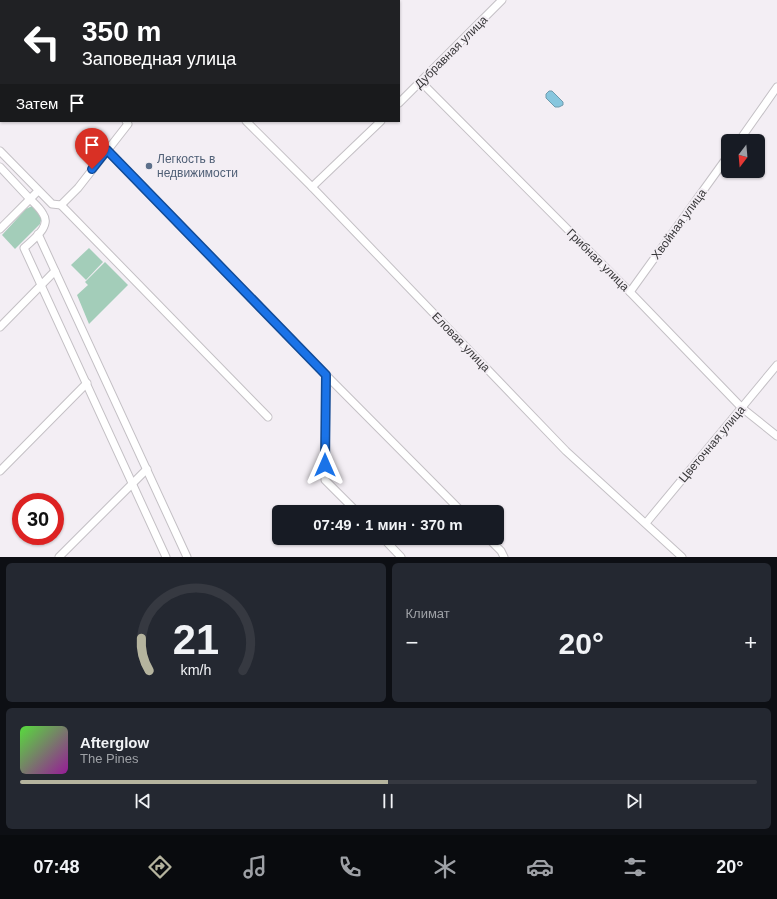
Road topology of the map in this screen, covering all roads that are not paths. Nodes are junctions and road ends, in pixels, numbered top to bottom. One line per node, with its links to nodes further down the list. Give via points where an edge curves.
1 (502, 0): 2 (street, Дубравная улица)
2 (421, 82): 4 (street, Дубравная улица); 21 (street, Грибная улица)
3 (777, 87): 8 (street)
4 (400, 102)
5 (127, 122): 9 (street, via 128,124)
6 (247, 122): 13 (street, Еловая улица)
7 (380, 122): 13 (street)
8 (744, 134)
9 (107, 150): 16 (street, via 78,188); 24 (street)
10 (0, 151): 14 (street)
11 (721, 166): 21 (street, Хвойная улица)
12 (0, 167): 15 (street)
13 (312, 187): 34 (street, Еловая улица, via 566,451)
14 (38, 191): 15 (street); 16 (street, via 52,204)
15 (30, 199): 17 (street); 18 (street, via 44,214 46,220)
16 (61, 205): 27 (street)
17 (0, 229)
18 (38, 234): 19 (street); 20 (street, via 24,248)
19 (55, 271): 20 (street); 29 (street)
20 (41, 286): 22 (street); 25 (street)
21 (630, 292): 26 (street, Грибная улица)
22 (0, 327)
23 (777, 365): 26 (street, Цветочная улица)
24 (326, 375): 32 (street, via 325,480); 33 (street)
25 (87, 383): 30 (street); 31 (street)
26 (742, 408): 28 (street, Грибная улица); 34 (street, Цветочная улица)
27 (268, 417)
28 (777, 436)
29 (147, 469): 31 (street); 39 (street)
30 (0, 471)
31 (132, 484): 37 (street); 38 (street)
32 (350, 505)
33 (455, 505)
34 (646, 523): 42 (street, Еловая улица)
35 (390, 545): 40 (street)
36 (496, 545): 41 (street)
37 (59, 557)
38 (166, 557)
39 (187, 557)
40 (401, 557)
41 (504, 557)
42 (682, 557)

